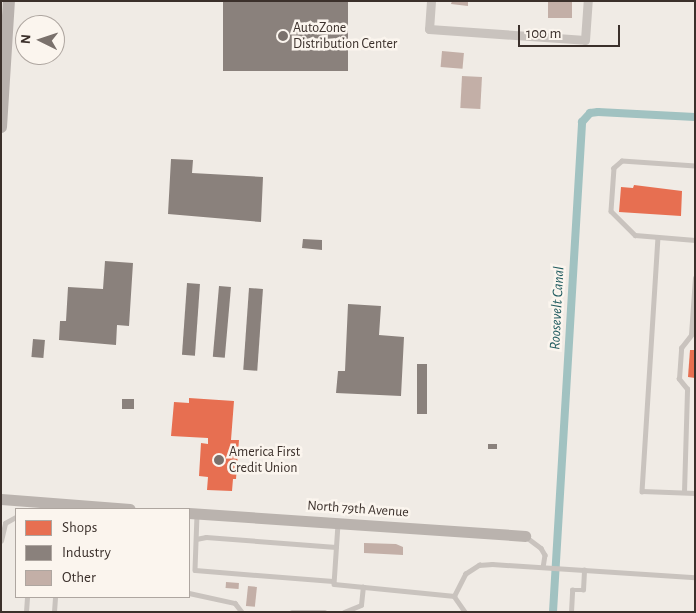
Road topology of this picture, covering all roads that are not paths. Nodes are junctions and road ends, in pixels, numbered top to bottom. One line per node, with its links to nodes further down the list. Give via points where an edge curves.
1 (9, 1): 4 (main road)
2 (431, 1): 3 (street, via 429,29 585,40)
3 (588, 1)
4 (1, 127)
5 (695, 166): 6 (lane, via 622,161 614,168 611,211 635,235)
6 (658, 237): 7 (lane); 9 (lane, via 642,491)
7 (695, 240)
8 (695, 278): 9 (lane, via 691,335 681,348 678,379 687,389)
9 (684, 492): 10 (lane)
10 (695, 492)
11 (1, 499): 12 (street)
12 (117, 508)
13 (193, 513): 15 (street, North 79th Avenue); 17 (lane)
14 (15, 518): 18 (lane, via 5,523)
15 (338, 523): 16 (street, North 79th Avenue); 19 (lane)
16 (525, 536): 20 (lane, via 545,555)
17 (196, 539): 19 (lane, via 206,537); 23 (lane, via 195,570)
18 (1, 541)
19 (336, 547): 23 (lane)
20 (542, 567): 21 (lane); 26 (lane, via 480,565 465,574)
21 (584, 570): 22 (lane); 38 (lane, via 583,590 572,590)
22 (695, 577)
23 (333, 581): 24 (lane, via 338,586)
24 (363, 587): 26 (lane); 29 (lane, via 361,605)
25 (190, 593): 33 (lane, via 235,603)
26 (454, 596): 37 (lane)
27 (28, 598): 31 (lane)
28 (55, 598): 32 (lane)
29 (351, 610): 36 (lane)
30 (313, 611): 34 (lane); 35 (lane)
31 (26, 612)
32 (54, 612)
33 (242, 612)
34 (292, 612)
35 (324, 612)
36 (344, 612)
37 (465, 612)
38 (571, 612)

